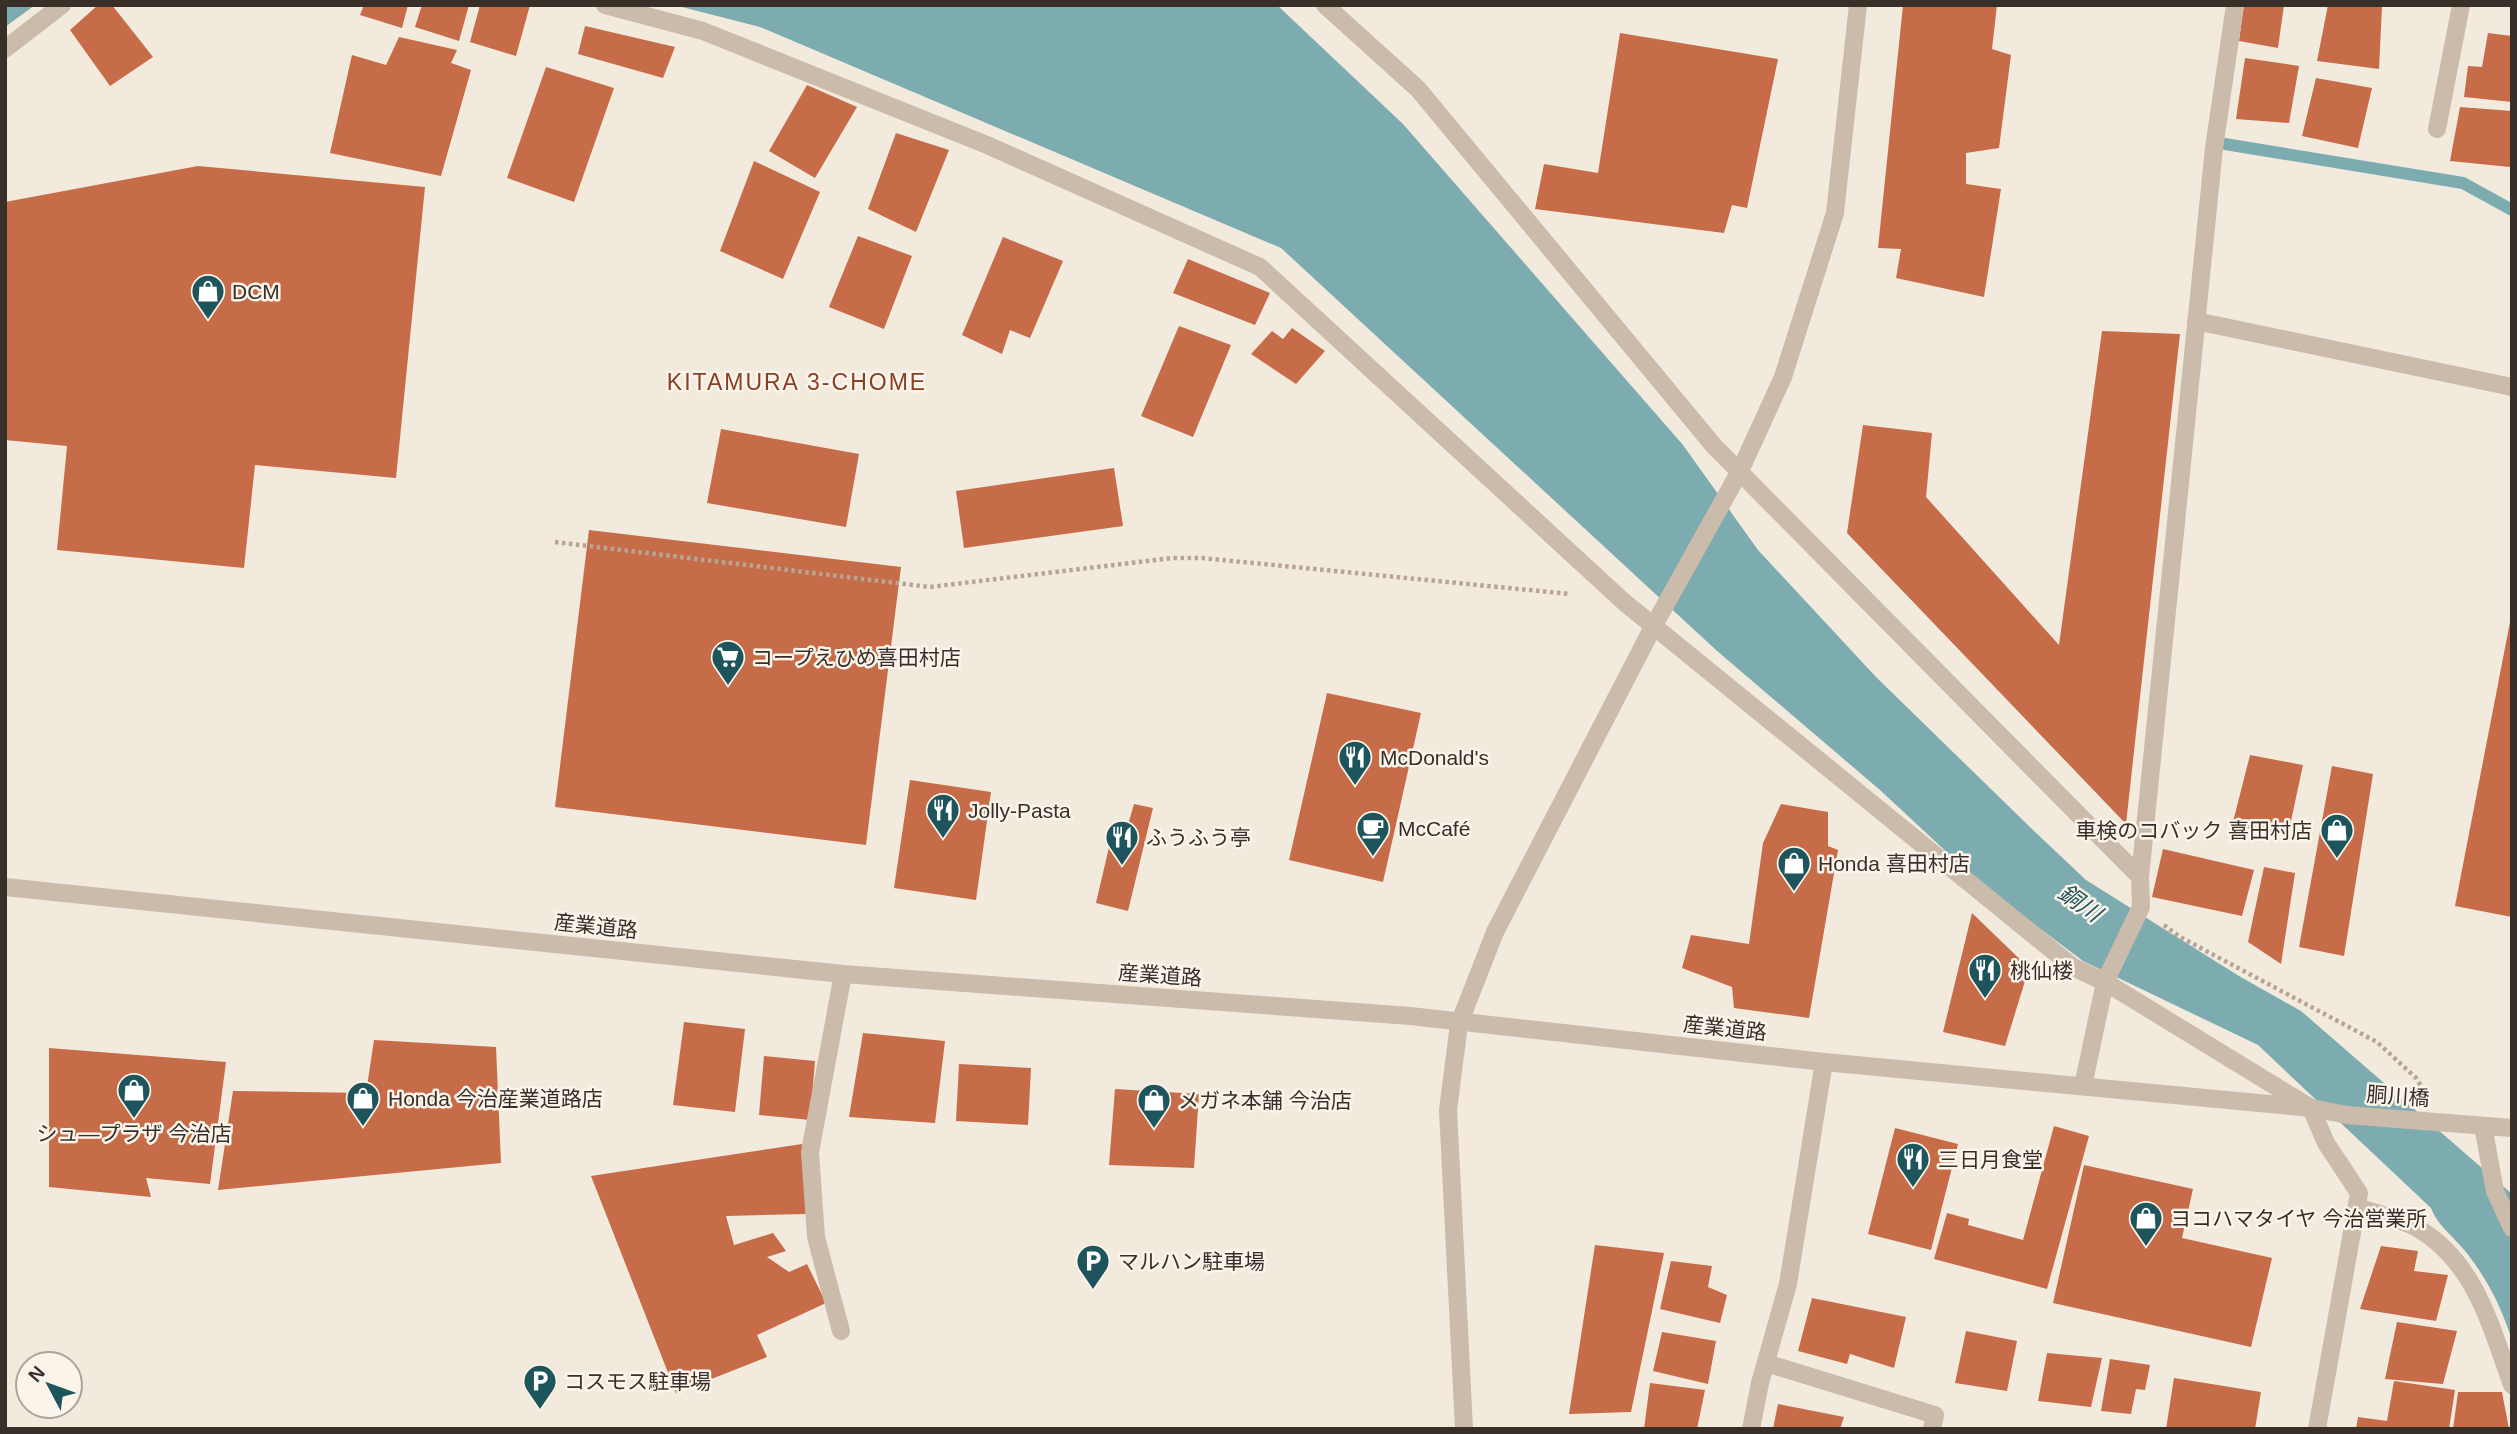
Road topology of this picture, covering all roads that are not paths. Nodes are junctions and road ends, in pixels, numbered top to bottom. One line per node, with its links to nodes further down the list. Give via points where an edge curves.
1 (62, 5): 7 (street)
2 (605, 5): 12 (street, via 703,30 987,145 1260,267)
3 (1325, 5): 11 (street, via 1418,89 1714,446)
4 (1858, 5): 11 (street, via 1835,212 1783,377)
5 (2235, 5): 9 (street)
6 (2461, 5): 8 (street)
7 (5, 49)
8 (2437, 129)
9 (2196, 321): 10 (street); 13 (street)
10 (2512, 387)
11 (1740, 471): 12 (street); 13 (street)
12 (1658, 620): 16 (street, via 2073,967); 17 (street, via 1494,932)
13 (2140, 877): 16 (street, via 2141,907)
14 (5, 887): 15 (street, 産業道路)
15 (843, 974): 17 (street, 産業道路, via 1410,1016); 25 (street, via 810,1152 816,1237)
16 (2105, 982): 19 (street); 20 (street)
17 (1459, 1024): 18 (street, 産業道路); 28 (street, via 1448,1110)
18 (1824, 1062): 19 (street, 産業道路); 26 (street, via 1788,1284)
19 (2083, 1086): 20 (street, 産業道路)
20 (2311, 1108): 21 (street, 胴川橋); 23 (street, via 2326,1143 2359,1193)
21 (2483, 1126): 22 (street); 24 (street, via 2495,1191)
22 (2512, 1128)
23 (2357, 1207): 27 (street, via 2416,1227 2452,1253 2481,1300); 31 (street)
24 (2512, 1228)
25 (841, 1331)
26 (1766, 1363): 29 (street); 30 (street, via 1935,1415)
27 (2512, 1385)
28 (1464, 1429)
29 (1751, 1429)
30 (1932, 1429)
31 (2317, 1429)

